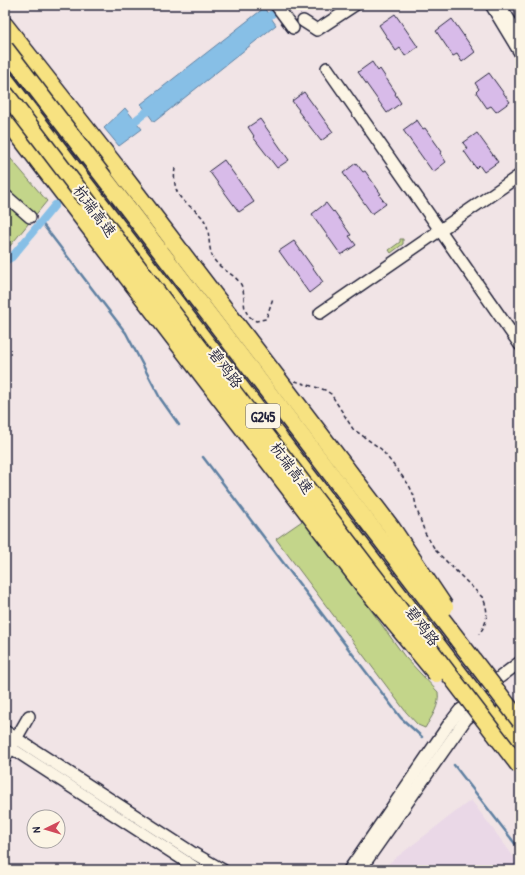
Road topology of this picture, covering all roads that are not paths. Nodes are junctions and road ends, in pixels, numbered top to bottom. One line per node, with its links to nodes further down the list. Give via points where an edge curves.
1 (276, 5): 7 (street)
2 (355, 5): 5 (street, via 316,30)
3 (491, 5): 10 (street)
4 (500, 5): 8 (street)
5 (303, 21)
6 (5, 25): 25 (highway, bridge, via 392,528)
7 (293, 28)
8 (520, 37)
9 (5, 48): 26 (highway, 杭瑞高速, bridge)
10 (520, 53)
11 (5, 61): 23 (highway, 碧鸡路 / G245)
12 (327, 68): 19 (street)
13 (5, 79): 23 (highway, 碧鸡路 / G245)
14 (5, 93): 31 (highway, 杭瑞高速, bridge)
15 (5, 118): 32 (highway, bridge, via 365,588)
16 (520, 175): 19 (street)
17 (5, 195): 18 (street)
18 (30, 217)
19 (439, 230): 20 (street); 21 (street)
20 (320, 313)
21 (520, 345)
22 (520, 662): 23 (street)
23 (482, 697): 28 (highway, 碧鸡路 / G245); 30 (highway, 碧鸡路 / G245); 35 (street, via 460,710 449,724); 36 (street)
24 (29, 716): 29 (street)
25 (520, 718)
26 (520, 721)
27 (5, 731): 29 (street)
28 (520, 732)
29 (9, 747): 33 (street); 34 (street)
30 (520, 753)
31 (520, 767)
32 (520, 776)
33 (199, 870)
34 (224, 870)
35 (349, 870)
36 (360, 870)

